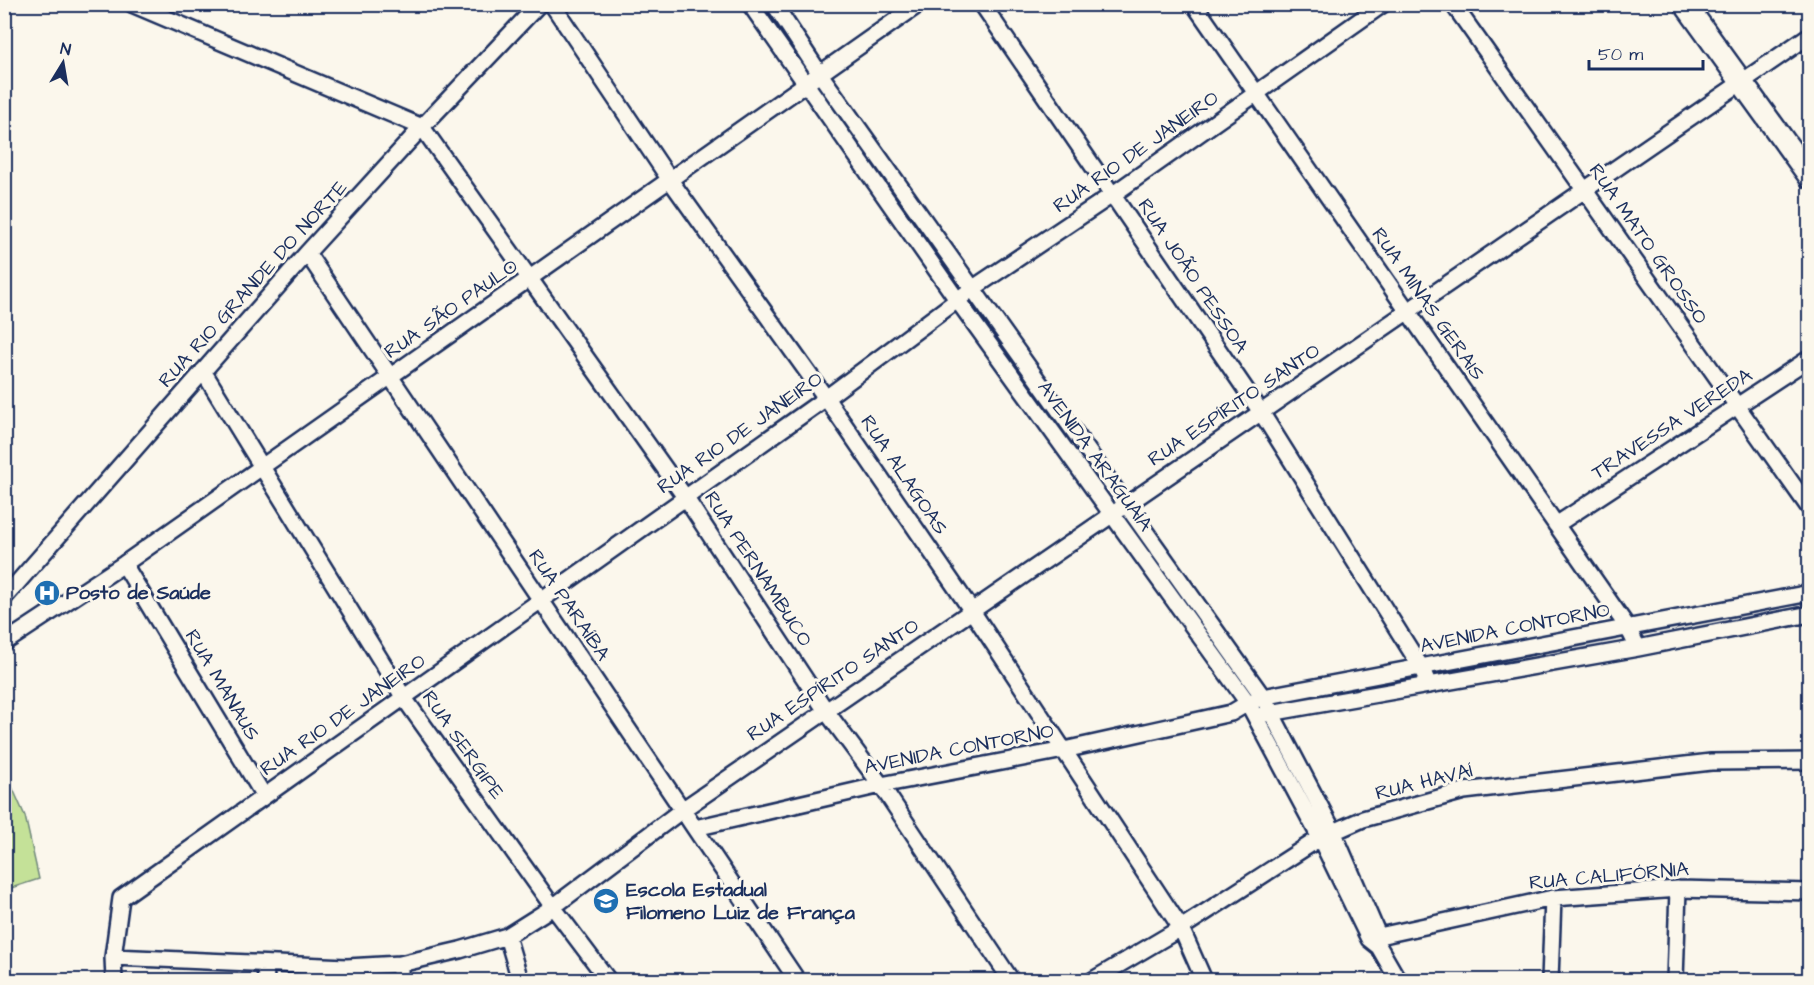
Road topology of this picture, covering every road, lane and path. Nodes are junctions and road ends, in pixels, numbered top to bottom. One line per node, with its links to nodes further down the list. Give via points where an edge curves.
1 (539, 4): 19 (street, RUA RIO GRANDE DO NORTE)
2 (552, 4): 21 (street, RUA ALAGOAS)
3 (750, 4): 14 (street, AVENIDA ARAGUAÍA)
4 (774, 4): 12 (street, AVENIDA ARAGUAÍA)
5 (919, 4): 15 (street, RUA SÃO PAULO)
6 (982, 4): 23 (street, RUA JOÃO PESSOA)
7 (1194, 4): 18 (street, RUA MINAS GERAIS)
8 (1383, 4): 18 (street, RUA RIO DE JANEIRO)
9 (1453, 4): 22 (street, RUA MATO GROSSO)
10 (1685, 4): 16 (street)
11 (138, 6): 19 (street)
12 (792, 31): 14 (street); 15 (street, AVENIDA ARAGUAÍA)
13 (1809, 35): 16 (street, RUA ESPÍRITO SANTO)
14 (776, 42): 17 (street, AVENIDA ARAGUAÍA)
15 (820, 74): 17 (street, RUA SÃO PAULO); 26 (street, AVENIDA ARAGUAÍA)
16 (1741, 82): 20 (street); 22 (street, RUA ESPÍRITO SANTO)
17 (806, 83): 21 (street, RUA SÃO PAULO); 27 (street, AVENIDA ARAGUAÍA)
18 (1256, 94): 23 (street, RUA RIO DE JANEIRO); 28 (street, RUA MINAS GERAIS)
19 (422, 127): 24 (street, RUA RIO GRANDE DO NORTE); 25 (street, RUA PERNAMBUCO)
20 (1809, 177)
21 (670, 180): 25 (street, RUA SÃO PAULO); 32 (street, RUA ALAGOAS)
22 (1584, 190): 28 (street, RUA ESPÍRITO SANTO); 33 (street, RUA MATO GROSSO)
23 (1112, 195): 26 (street, RUA RIO DE JANEIRO); 34 (street, RUA JOÃO PESSOA)
24 (307, 252): 30 (street, RUA RIO GRANDE DO NORTE); 31 (street, RUA PARAÍBA)
25 (531, 278): 31 (street, RUA SÃO PAULO); 36 (street, RUA PERNAMBUCO)
26 (972, 289): 27 (street, RUA RIO DE JANEIRO); 37 (street, AVENIDA ARAGUAÍA)
27 (958, 301): 32 (street, RUA RIO DE JANEIRO); 39 (street, AVENIDA ARAGUAÍA)
28 (1408, 311): 34 (street, RUA ESPÍRITO SANTO); 40 (street, RUA MINAS GERAIS)
29 (1809, 358): 33 (street, TRAVESSA VEREDA)
30 (203, 371): 35 (street, RUA SERGIPE); 43 (street, RUA RIO GRANDE DO NORTE)
31 (391, 377): 35 (street, RUA SÃO PAULO); 44 (street, RUA PARAÍBA)
32 (826, 398): 36 (street, RUA RIO DE JANEIRO); 45 (street, RUA ALAGOAS)
33 (1738, 407): 38 (street, RUA MATO GROSSO); 40 (street, TRAVESSA VEREDA)
34 (1261, 412): 37 (street, RUA ESPÍRITO SANTO); 50 (street, RUA JOÃO PESSOA)
35 (263, 466): 41 (street, RUA SÃO PAULO); 53 (street, RUA SERGIPE)
36 (685, 497): 44 (street, RUA RIO DE JANEIRO); 55 (street, RUA PERNAMBUCO)
37 (1127, 504): 39 (street, RUA ESPÍRITO SANTO); 52 (street, AVENIDA ARAGUAÍA)
38 (1809, 508)
39 (1112, 514): 45 (street, RUA ESPÍRITO SANTO); 54 (street, AVENIDA ARAGUAÍA)
40 (1556, 525): 47 (street, RUA MINAS GERAIS)
41 (124, 564): 48 (street, RUA SÃO PAULO); 60 (street, RUA MANAUS)
42 (1809, 593): 47 (street, AVENIDA CONTORNO)
43 (4, 597)
44 (541, 600): 53 (street, RUA RIO DE JANEIRO); 61 (street, RUA PARAÍBA)
45 (972, 610): 55 (street, RUA ESPÍRITO SANTO); 57 (street, RUA ALAGOAS)
46 (1809, 614): 49 (street, AVENIDA CONTORNO)
47 (1628, 628): 49 (street, RUA MINAS GERAIS); 50 (street, AVENIDA CONTORNO)
48 (4, 643)
49 (1638, 648): 51 (street, AVENIDA CONTORNO)
50 (1421, 667): 51 (street, RUA JOÃO PESSOA); 52 (street, AVENIDA CONTORNO)
51 (1429, 685): 56 (street, AVENIDA CONTORNO)
52 (1263, 697): 54 (street, AVENIDA CONTORNO); 56 (street, AVENIDA ARAGUAÍA)
53 (404, 698): 60 (street, RUA RIO DE JANEIRO); 67 (street, RUA SERGIPE)
54 (1251, 709): 56 (street, AVENIDA CONTORNO); 57 (street, AVENIDA CONTORNO); 63 (street, AVENIDA ARAGUAÍA)
55 (826, 711): 59 (street, RUA PERNAMBUCO); 61 (street, RUA ESPÍRITO SANTO)
56 (1272, 712): 63 (street, AVENIDA ARAGUAÍA)
57 (1064, 750): 59 (street, AVENIDA CONTORNO); 68 (street, RUA ALAGOAS)
58 (1809, 761): 63 (street, RUA HAVAÍ, via 1711,762 1464,791 1363,819)
59 (881, 785): 62 (street, AVENIDA CONTORNO); 80 (street, RUA PERNAMBUCO)
60 (264, 796): 71 (street, RUA RIO DE JANEIRO, via 122,898)
61 (682, 810): 62 (street, RUA PARAÍBA); 67 (street, RUA ESPÍRITO SANTO)
62 (695, 828): 79 (street, RUA PARAÍBA)
63 (1327, 835): 68 (street, RUA HAVAÍ); 70 (street, AVENIDA ARAGUAÍA)
64 (1678, 889): 65 (street, RUA CALIFÓRNIA); 66 (street, RUA CALIFÓRNIA); 85 (street)
65 (1809, 892)
66 (1553, 898): 70 (street, RUA CALIFÓRNIA); 84 (street)
67 (553, 907): 69 (street, RUA ESPÍRITO SANTO); 78 (street, RUA SERGIPE)
68 (1181, 928): 81 (street, RUA HAVAÍ); 82 (street, RUA ALAGOAS)
69 (507, 936): 73 (street, RUA ESPÍRITO SANTO); 77 (street)
70 (1376, 940): 83 (street, AVENIDA ARAGUAÍA)
71 (113, 957): 72 (street, RUA ESPÍRITO SANTO); 74 (street)
72 (265, 964): 73 (street, RUA ESPÍRITO SANTO); 75 (street)
73 (400, 964): 76 (street)
74 (114, 981)
75 (266, 981)
76 (400, 981)
77 (520, 981)
78 (608, 981)
79 (797, 981)
80 (1011, 981)
81 (1093, 981)
82 (1204, 981)
83 (1398, 981)
84 (1550, 981)
85 (1675, 981)

